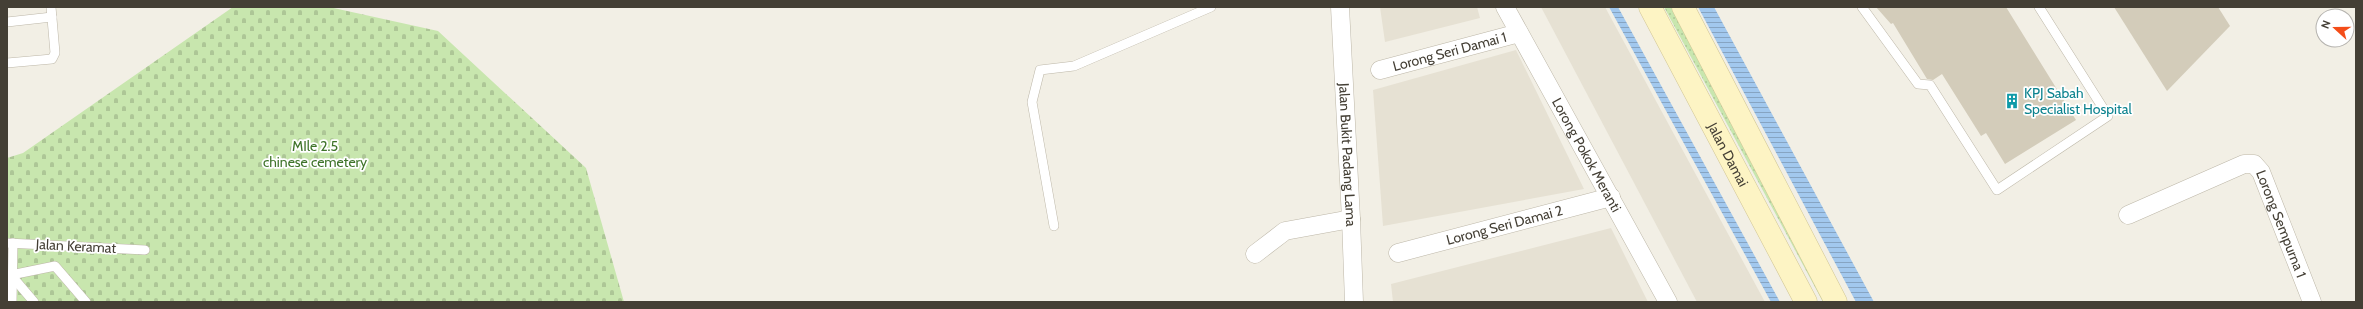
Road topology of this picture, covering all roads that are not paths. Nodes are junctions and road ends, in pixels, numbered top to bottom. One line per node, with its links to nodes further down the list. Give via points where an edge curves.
1 (51, 7): 9 (lane)
2 (1211, 7): 17 (lane, via 1074,66 1040,70 1032,102)
3 (1340, 7): 16 (street, Jalan Bukit Padang Lama)
4 (1505, 7): 11 (street, Lorong Pokok Meranti)
5 (1650, 7): 28 (main road, Jalan Damai)
6 (1682, 7): 29 (main road, Jalan Damai)
7 (1862, 7): 8 (lane, via 1918,84 1930,85 1997,190 2108,116)
8 (2039, 7)
9 (52, 17): 10 (lane); 12 (lane, via 55,53 52,59)
10 (7, 22)
11 (1519, 33): 13 (street, Lorong Seri Damai 1); 14 (street, Lorong Pokok Meranti)
12 (7, 63)
13 (1380, 70)
14 (1611, 197): 20 (street, Lorong Seri Damai 2); 27 (street, Lorong Pokok Meranti)
15 (2128, 215): 30 (street, Lorong Sempurna 1, via 2244,164 2254,164 2261,172)
16 (1352, 219): 21 (street, via 1285,231); 26 (street, Jalan Bukit Padang Lama)
17 (1054, 226)
18 (10, 243): 19 (lane, Jalan Keramat); 22 (lane)
19 (145, 250)
20 (1398, 253)
21 (1255, 254)
22 (11, 275): 23 (lane); 24 (lane); 25 (lane, via 55,266)
23 (12, 302)
24 (34, 302)
25 (86, 302)
26 (1354, 302)
27 (1668, 302)
28 (1806, 302)
29 (1836, 302)
30 (2312, 302)

